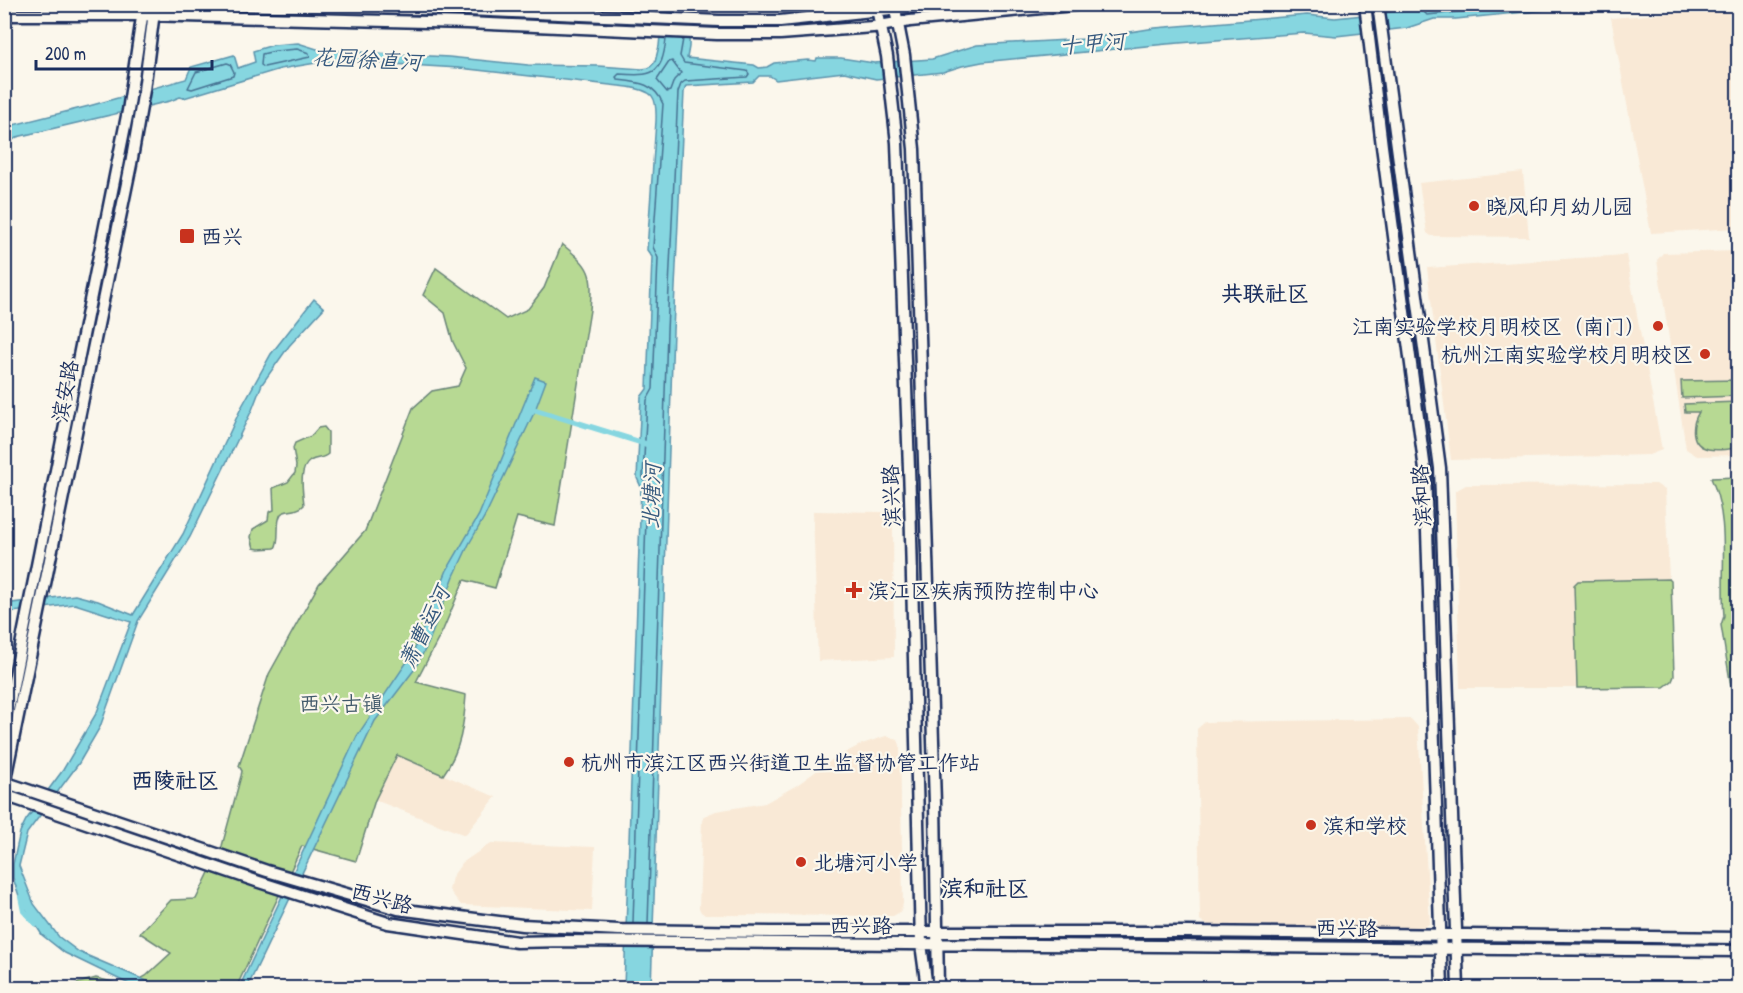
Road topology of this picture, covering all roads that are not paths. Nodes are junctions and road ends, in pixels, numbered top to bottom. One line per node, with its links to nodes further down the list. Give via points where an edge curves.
1 (174, 4): 7 (main road, via 468,10 719,21 780,21)
2 (936, 4): 6 (main road)
3 (1083, 4): 10 (main road)
4 (1366, 5): 17 (main road, 滨和路, via 1425,470)
5 (1378, 5): 18 (main road, 滨和路, via 1440,468)
6 (895, 7): 7 (main road); 10 (main road, 滨兴路)
7 (877, 8): 11 (main road, 滨兴路)
8 (149, 10): 9 (main road); 11 (main road, via 717,34 780,34); 12 (main road, 滨安路); 13 (main road, 滨安路, via 141,110)
9 (4, 15)
10 (899, 23): 11 (main road); 15 (main road, 滨兴路, via 914,149)
11 (881, 25): 16 (main road, 滨兴路, via 897,143)
12 (4, 730)
13 (5, 783): 16 (main road, 西兴路, via 282,875 398,909 522,925 619,930)
14 (4, 795): 20 (main road, 西兴路, via 276,887 417,928 517,942)
15 (938, 931): 16 (main road, 西兴路); 17 (main road, 西兴路); 21 (main road, 滨兴路)
16 (921, 932): 20 (main road, 滨兴路)
17 (1441, 935): 18 (main road, 西兴路); 22 (main road, 滨和路)
18 (1456, 935): 19 (main road, 西兴路); 23 (main road, 滨和路)
19 (1738, 938)
20 (921, 944): 21 (main road, 西兴路); 25 (main road, 滨兴路)
21 (938, 945): 22 (main road, 西兴路); 26 (main road, 滨兴路)
22 (1441, 949): 23 (main road, 西兴路); 27 (main road, 滨和路)
23 (1456, 949): 24 (main road, 西兴路); 28 (main road, 滨和路)
24 (1738, 951)
25 (927, 988)
26 (938, 988)
27 (1442, 988)
28 (1458, 988)

